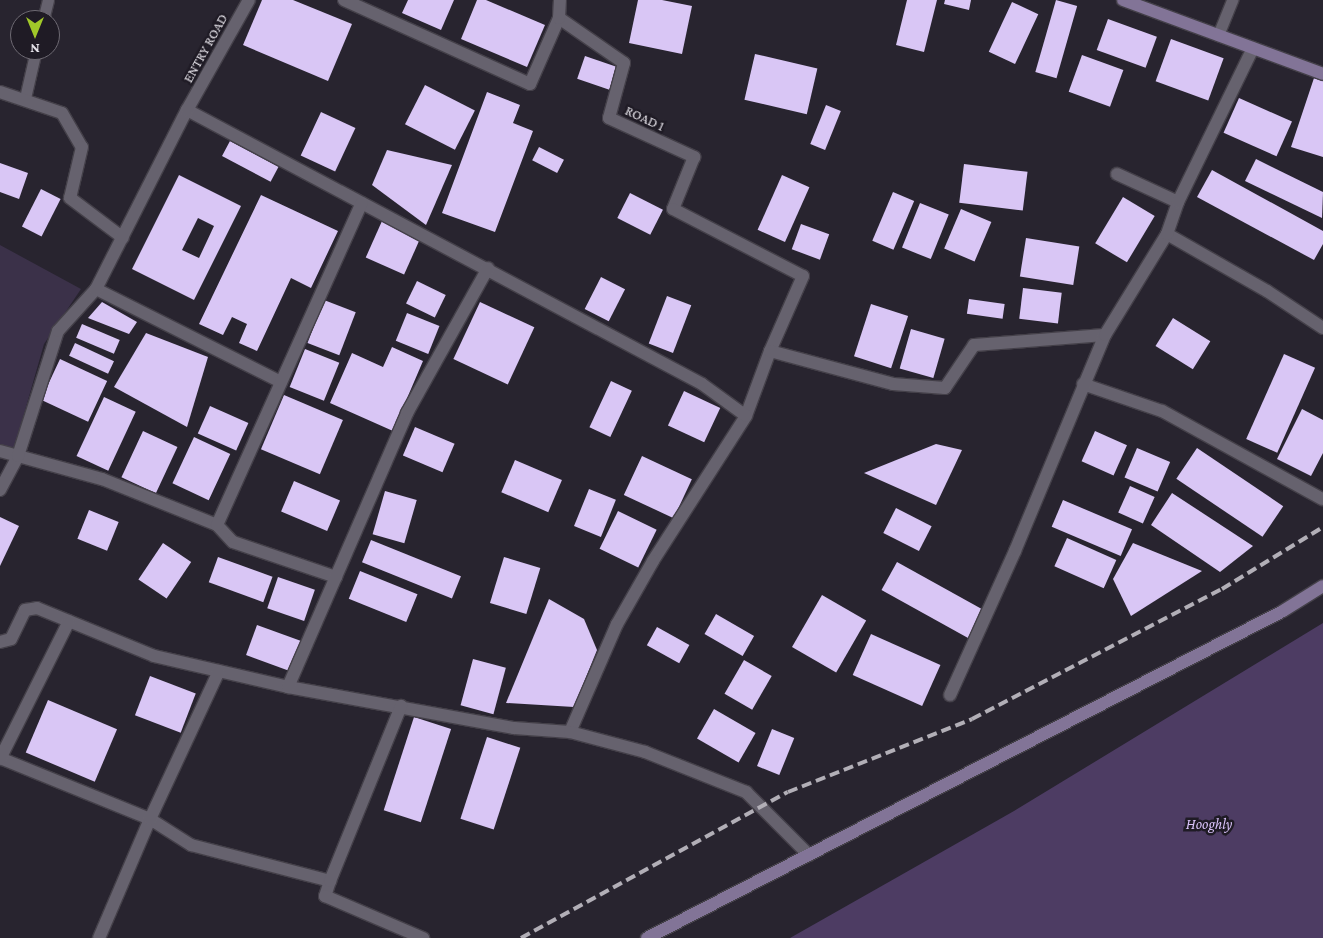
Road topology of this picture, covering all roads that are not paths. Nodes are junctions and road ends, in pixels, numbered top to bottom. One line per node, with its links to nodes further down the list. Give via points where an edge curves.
1 (249, 0): 13 (street, ENTRY ROAD)
2 (344, 0): 6 (street, via 530,84)
3 (560, 0): 6 (street)
4 (1123, 0): 7 (main road)
5 (1232, 0): 7 (lane)
6 (559, 18): 23 (street, ROAD 1, via 624,62 609,118 694,157 673,208 803,276)
7 (1218, 35): 8 (main road)
8 (1253, 48): 10 (main road); 15 (street)
9 (34, 60): 12 (lane)
10 (1323, 74)
11 (0, 92): 12 (street)
12 (25, 98): 18 (street, via 62,114 82,147 70,198)
13 (187, 110): 16 (street); 18 (street, ENTRY ROAD)
14 (1117, 174): 15 (street)
15 (1178, 202): 17 (street)
16 (362, 203): 19 (street); 24 (street)
17 (1167, 234): 21 (street, via 1267,291); 22 (street)
18 (123, 238): 20 (street, ENTRY ROAD)
19 (488, 268): 26 (street, via 702,384); 32 (street, via 407,413)
20 (96, 289): 24 (street); 28 (street, ENTRY ROAD, via 58,331)
21 (1323, 328)
22 (1105, 335): 23 (street, via 974,345 945,388 893,384); 25 (street)
23 (770, 351): 26 (street, ROAD 1)
24 (281, 382): 31 (street)
25 (1084, 384): 30 (street, via 1162,412); 38 (street, via 1016,552)
26 (746, 416): 40 (street, ROAD 1, via 653,561 617,624)
27 (0, 451): 28 (street)
28 (18, 456): 29 (street, ENTRY ROAD); 31 (street, via 102,479)
29 (0, 490)
30 (1322, 499)
31 (217, 525): 32 (street, via 233,542)
32 (336, 577): 37 (street)
33 (1323, 586): 43 (main road, via 1282,611)
34 (69, 621): 35 (street, via 30,606 11,639); 36 (street, via 154,656); 41 (street)
35 (0, 642)
36 (219, 671): 37 (street); 42 (street)
37 (288, 687): 39 (street)
38 (950, 695)
39 (401, 706): 40 (street, via 514,728); 44 (street)
40 (570, 732): 43 (street, via 645,752 746,792)
41 (0, 759): 42 (street)
42 (150, 819): 44 (street, via 191,845); 45 (street)
43 (809, 855): 47 (main road)
44 (330, 880): 46 (street, via 325,896)
45 (98, 938)
46 (423, 938)
47 (647, 938)

